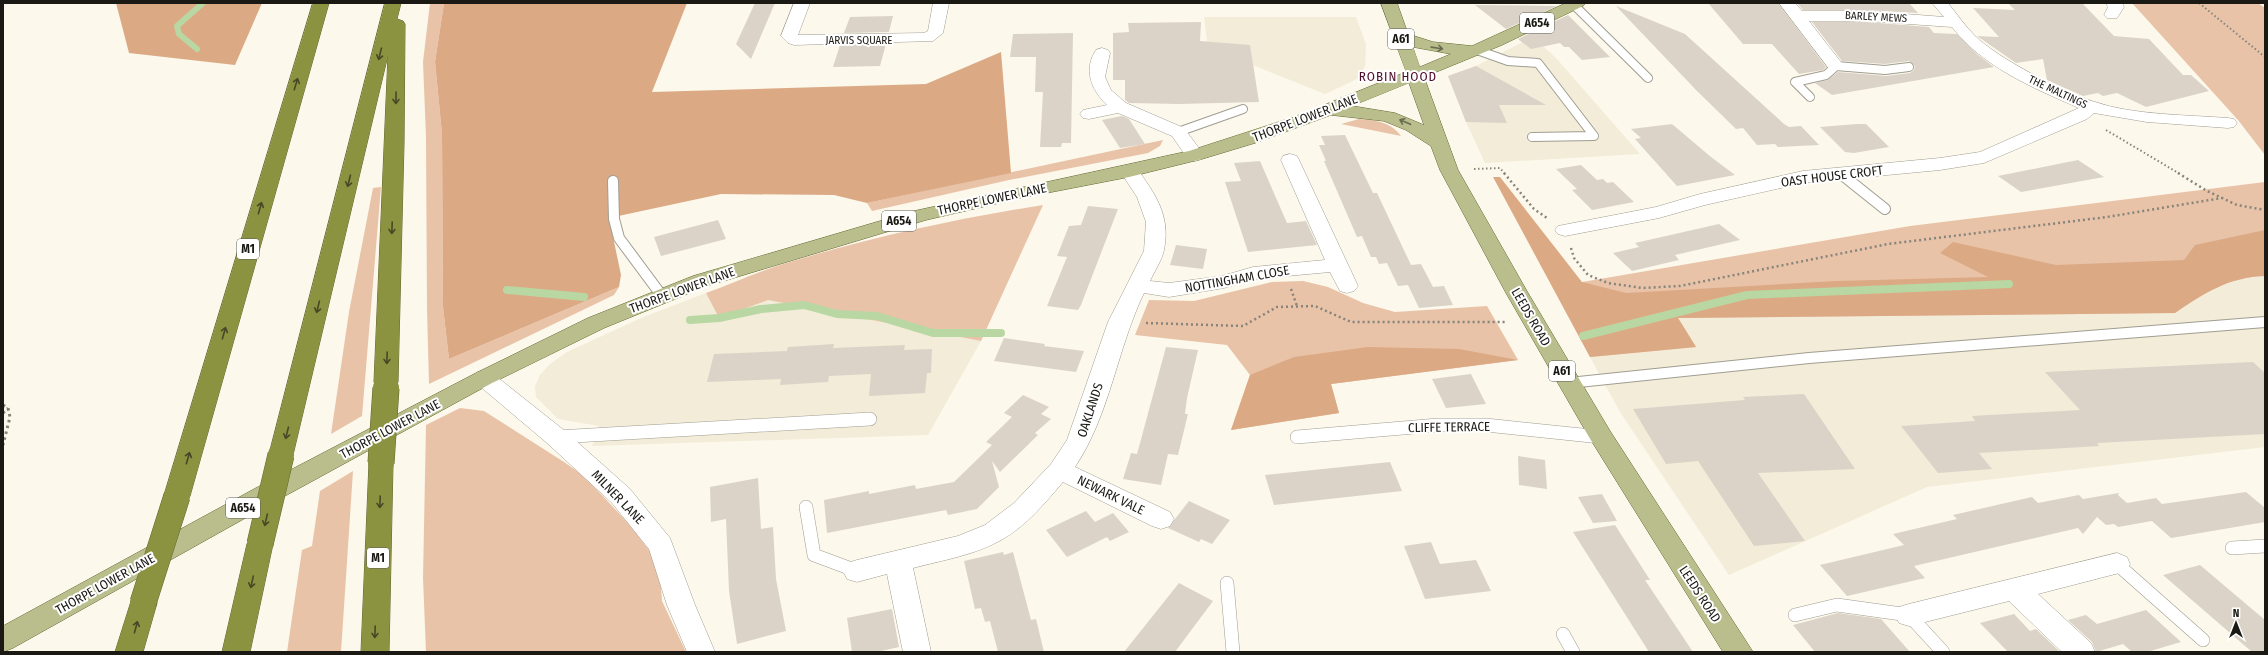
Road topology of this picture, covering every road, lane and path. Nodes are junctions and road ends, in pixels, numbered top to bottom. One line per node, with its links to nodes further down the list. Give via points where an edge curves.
1 (321, 3): 73 (highway, M1, one-way to 1, bridge, via 142,603 177,496)
2 (393, 3): 74 (highway, one-way to 74, bridge, via 281,455)
3 (397, 3): 75 (highway, M1, one-way to 75, bridge, via 395,143)
4 (802, 3): 5 (street, JARVIS SQUARE, via 789,36 794,40 927,38 935,32)
5 (941, 3)
6 (1389, 3): 13 (main road, LEEDS ROAD / A61)
7 (1787, 3): 11 (street)
8 (1940, 3): 12 (street, THE MALTINGS)
9 (2199, 3): 16 (path)
10 (1576, 4): 14 (main road, A654); 20 (lane)
11 (1798, 16): 12 (street, BARLEY MEWS, via 1866,16); 17 (street)
12 (1955, 23): 25 (street, THE MALTINGS, via 1970,40 1995,58)
13 (1400, 36): 14 (main road, one-way to 14, via 1416,44 1435,48); 19 (main road, LEEDS ROAD / A61)
14 (1477, 50): 19 (main road, A654); 29 (lane, via 1508,61 1538,63 1594,136)
15 (1102, 54): 22 (street, via 1097,77 1103,92)
16 (2265, 57)
17 (1836, 66): 18 (lane, via 1885,70); 21 (lane, via 1826,75 1795,82)
18 (1909, 67)
19 (1414, 75): 24 (main road, THORPE LOWER LANE / A654); 30 (main road, LEEDS ROAD / A61)
20 (1648, 78)
21 (1810, 97)
22 (1120, 107): 26 (street); 28 (street)
23 (1243, 109): 28 (lane)
24 (1328, 109): 30 (main road, one-way to 24, via 1420,129 1386,115); 31 (main road, THORPE LOWER LANE / A654, via 1249,139)
25 (2086, 111): 27 (street, THE MALTINGS); 35 (street, OAST HOUSE CROFT, via 1984,158); 37 (path, via 2200,187)
26 (1089, 114)
27 (2228, 123)
28 (1178, 132): 31 (street)
29 (1532, 137)
30 (1438, 142): 33 (main road, LEEDS ROAD / A61)
31 (1195, 155): 34 (main road, THORPE LOWER LANE / A654)
32 (1290, 160): 41 (street)
33 (1449, 170): 40 (path, via 1500,168 1534,208); 46 (main road, LEEDS ROAD / A61)
34 (1129, 171): 42 (street, OAKLANDS, via 1147,197 1156,222 1154,251); 44 (main road, THORPE LOWER LANE / A654, via 921,215 700,281)
35 (1840, 173): 38 (lane); 40 (street, OAST HOUSE CROFT, via 1803,177 1659,212)
36 (613, 180): 44 (lane, via 614,219 619,238)
37 (2222, 198): 39 (path, via 2237,205); 40 (path, via 2107,217 1888,244 1680,286 1642,288 1608,283 1588,275 1574,258)
38 (1885, 209)
39 (2265, 210)
40 (1565, 230)
41 (1338, 265): 42 (street, NOTTINGHAM CLOSE, via 1253,273 1224,282 1169,290); 43 (street)
42 (1136, 286): 45 (street, OAKLANDS)
43 (1347, 286)
44 (662, 296): 48 (main road, THORPE LOWER LANE / A654, via 596,323)
45 (1119, 322): 46 (path, via 1243,326 1277,307 1315,306 1351,322); 58 (street, OAKLANDS, via 1079,442)
46 (1534, 322): 49 (main road, LEEDS ROAD / A61)
47 (2265, 322): 49 (lane, via 1809,358)
48 (484, 378): 54 (street, MILNER LANE); 71 (main road, THORPE LOWER LANE / A654)
49 (1569, 383): 56 (main road, LEEDS ROAD / A61)
50 (3, 405): 51 (path)
51 (8, 408): 52 (path); 57 (path, via 10,417)
52 (3, 413)
53 (870, 419): 54 (lane)
54 (556, 437): 76 (street, MILNER LANE, via 621,496 661,545 681,605)
55 (1297, 437): 56 (lane, CLIFFE TERRACE, via 1438,425 1486,425)
56 (1601, 437): 80 (main road, LEEDS ROAD / A61)
57 (3, 445)
58 (1060, 470): 60 (street, NEWARK VALE); 63 (street, OAKLANDS, via 1023,510 994,532 964,545)
59 (806, 507): 65 (lane, via 814,555)
60 (1161, 519)
61 (2265, 546): 62 (lane)
62 (2232, 548)
63 (898, 562): 65 (street, OAKLANDS); 77 (street)
64 (2117, 564): 67 (street); 72 (lane)
65 (858, 571)
66 (1227, 583): 78 (lane)
67 (2014, 589): 69 (street); 82 (street)
68 (1795, 615): 69 (lane, via 1837,605)
69 (1909, 615): 81 (lane)
70 (1563, 634): 79 (lane)
71 (3, 640)
72 (2203, 640)
73 (130, 652)
74 (236, 652)
75 (375, 652)
76 (701, 652)
77 (918, 652)
78 (1233, 652)
79 (1573, 652)
80 (1739, 652)
81 (1942, 652)
82 (2081, 652)

